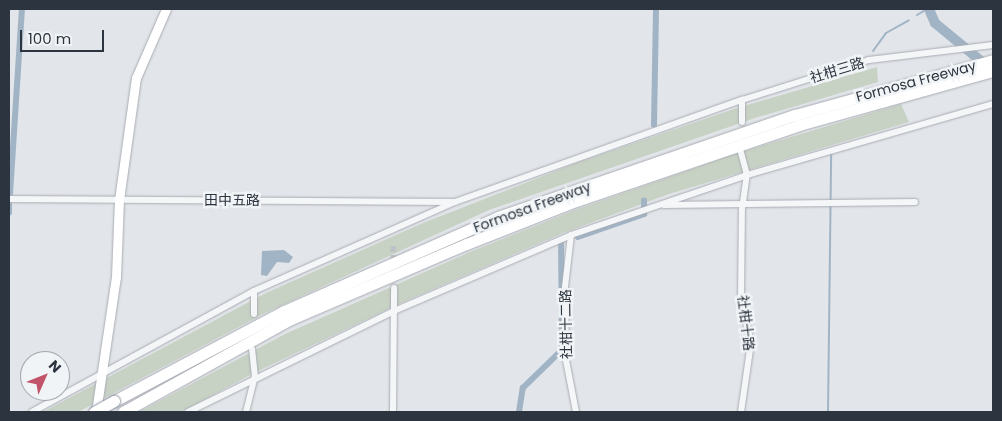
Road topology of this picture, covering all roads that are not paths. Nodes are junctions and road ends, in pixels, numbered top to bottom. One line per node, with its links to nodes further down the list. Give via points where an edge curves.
1 (166, 9): 11 (street, via 136,78)
2 (993, 45): 5 (street, 社柑三路, via 852,64)
3 (993, 60): 25 (highway, Formosa Freeway, bridge, via 795,115 498,217 284,311)
4 (993, 71): 26 (highway, Formosa Freeway, via 800,125 576,201 466,244 291,319)
5 (742, 100): 7 (street); 12 (street, 社柑三路)
6 (993, 104): 9 (street)
7 (742, 122)
8 (741, 152): 9 (street)
9 (747, 175): 13 (street, 社柑十路); 15 (street)
10 (9, 199): 11 (street, 田中五路)
11 (119, 200): 12 (street, 田中五路); 22 (street, via 116,278)
12 (455, 202): 18 (street, 社柑三路)
13 (742, 202): 14 (street); 15 (street); 31 (street, 社柑十路, via 741,299 751,352)
14 (915, 202)
15 (660, 205): 16 (street, via 640,209)
16 (571, 235): 19 (street); 30 (street, 社柑十二路, via 565,287 566,360)
17 (394, 288): 19 (street)
18 (254, 291): 20 (street); 22 (street, 社柑三路)
19 (394, 311): 23 (street); 29 (street)
20 (254, 314)
21 (252, 349): 23 (street)
22 (103, 372): 24 (street, 社柑三路); 25 (street)
23 (255, 377): 27 (street); 28 (street)
24 (32, 412)
25 (95, 412)
26 (123, 412)
27 (188, 412)
28 (246, 412)
29 (393, 412)
30 (576, 412)
31 (741, 412)

